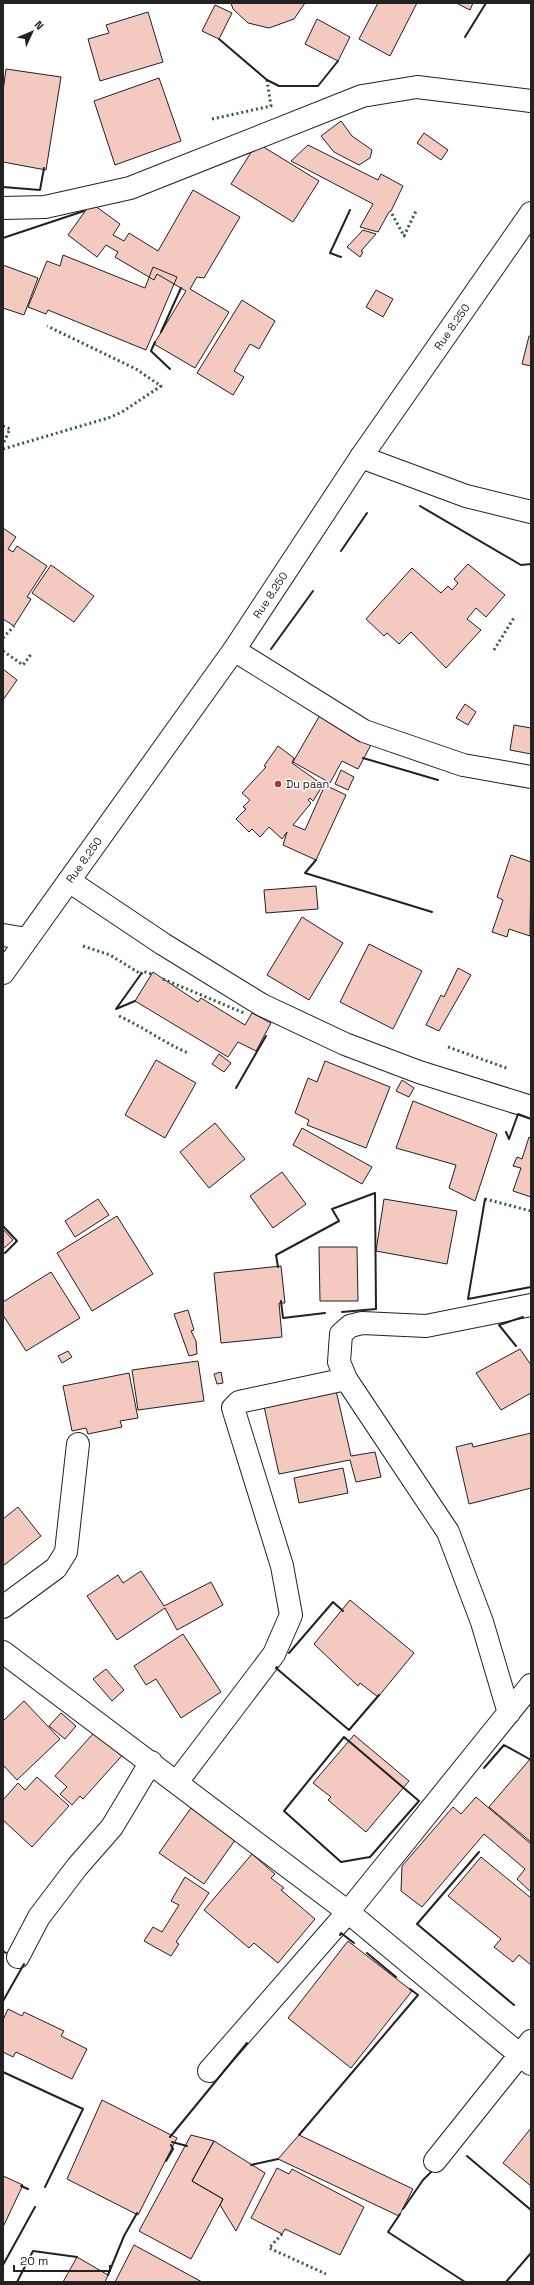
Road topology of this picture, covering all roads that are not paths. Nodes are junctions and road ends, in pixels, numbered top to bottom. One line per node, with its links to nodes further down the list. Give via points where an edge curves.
1 (531, 100): 2 (main road, via 417,87 362,96 130,188 45,207)
2 (3, 208)
3 (529, 220): 4 (main road, Rue 8.250)
4 (361, 457): 5 (main road, via 466,496); 6 (main road, Rue 8.250)
5 (531, 512)
6 (234, 650): 7 (main road, via 364,731 463,765); 8 (main road, Rue 8.250)
7 (531, 777)
8 (69, 881): 10 (main road, Rue 8.250); 12 (main road, via 163,944 262,1005 367,1052 419,1072)
9 (3, 935): 10 (main road)
10 (27, 939): 11 (main road, Rue 8.250)
11 (3, 973)
12 (531, 1107)
13 (531, 1305): 14 (main road, via 426,1326 362,1323 350,1326 341,1334 339,1362)
14 (346, 1379): 19 (main road, via 448,1532 479,1614); 21 (main road, via 239,1402 233,1408 282,1566 291,1615 274,1654)
15 (78, 1444): 16 (main road, via 66,1552 56,1568)
16 (3, 1607)
17 (3, 1652): 20 (main road)
18 (531, 1685): 19 (main road)
19 (509, 1713): 22 (main road)
20 (151, 1762): 21 (main road); 23 (main road, via 112,1827 39,1917)
21 (177, 1782): 22 (main road)
22 (348, 1912): 24 (main road); 25 (main road)
23 (18, 1957)
24 (527, 2053): 26 (main road)
25 (209, 2071)
26 (435, 2161)

